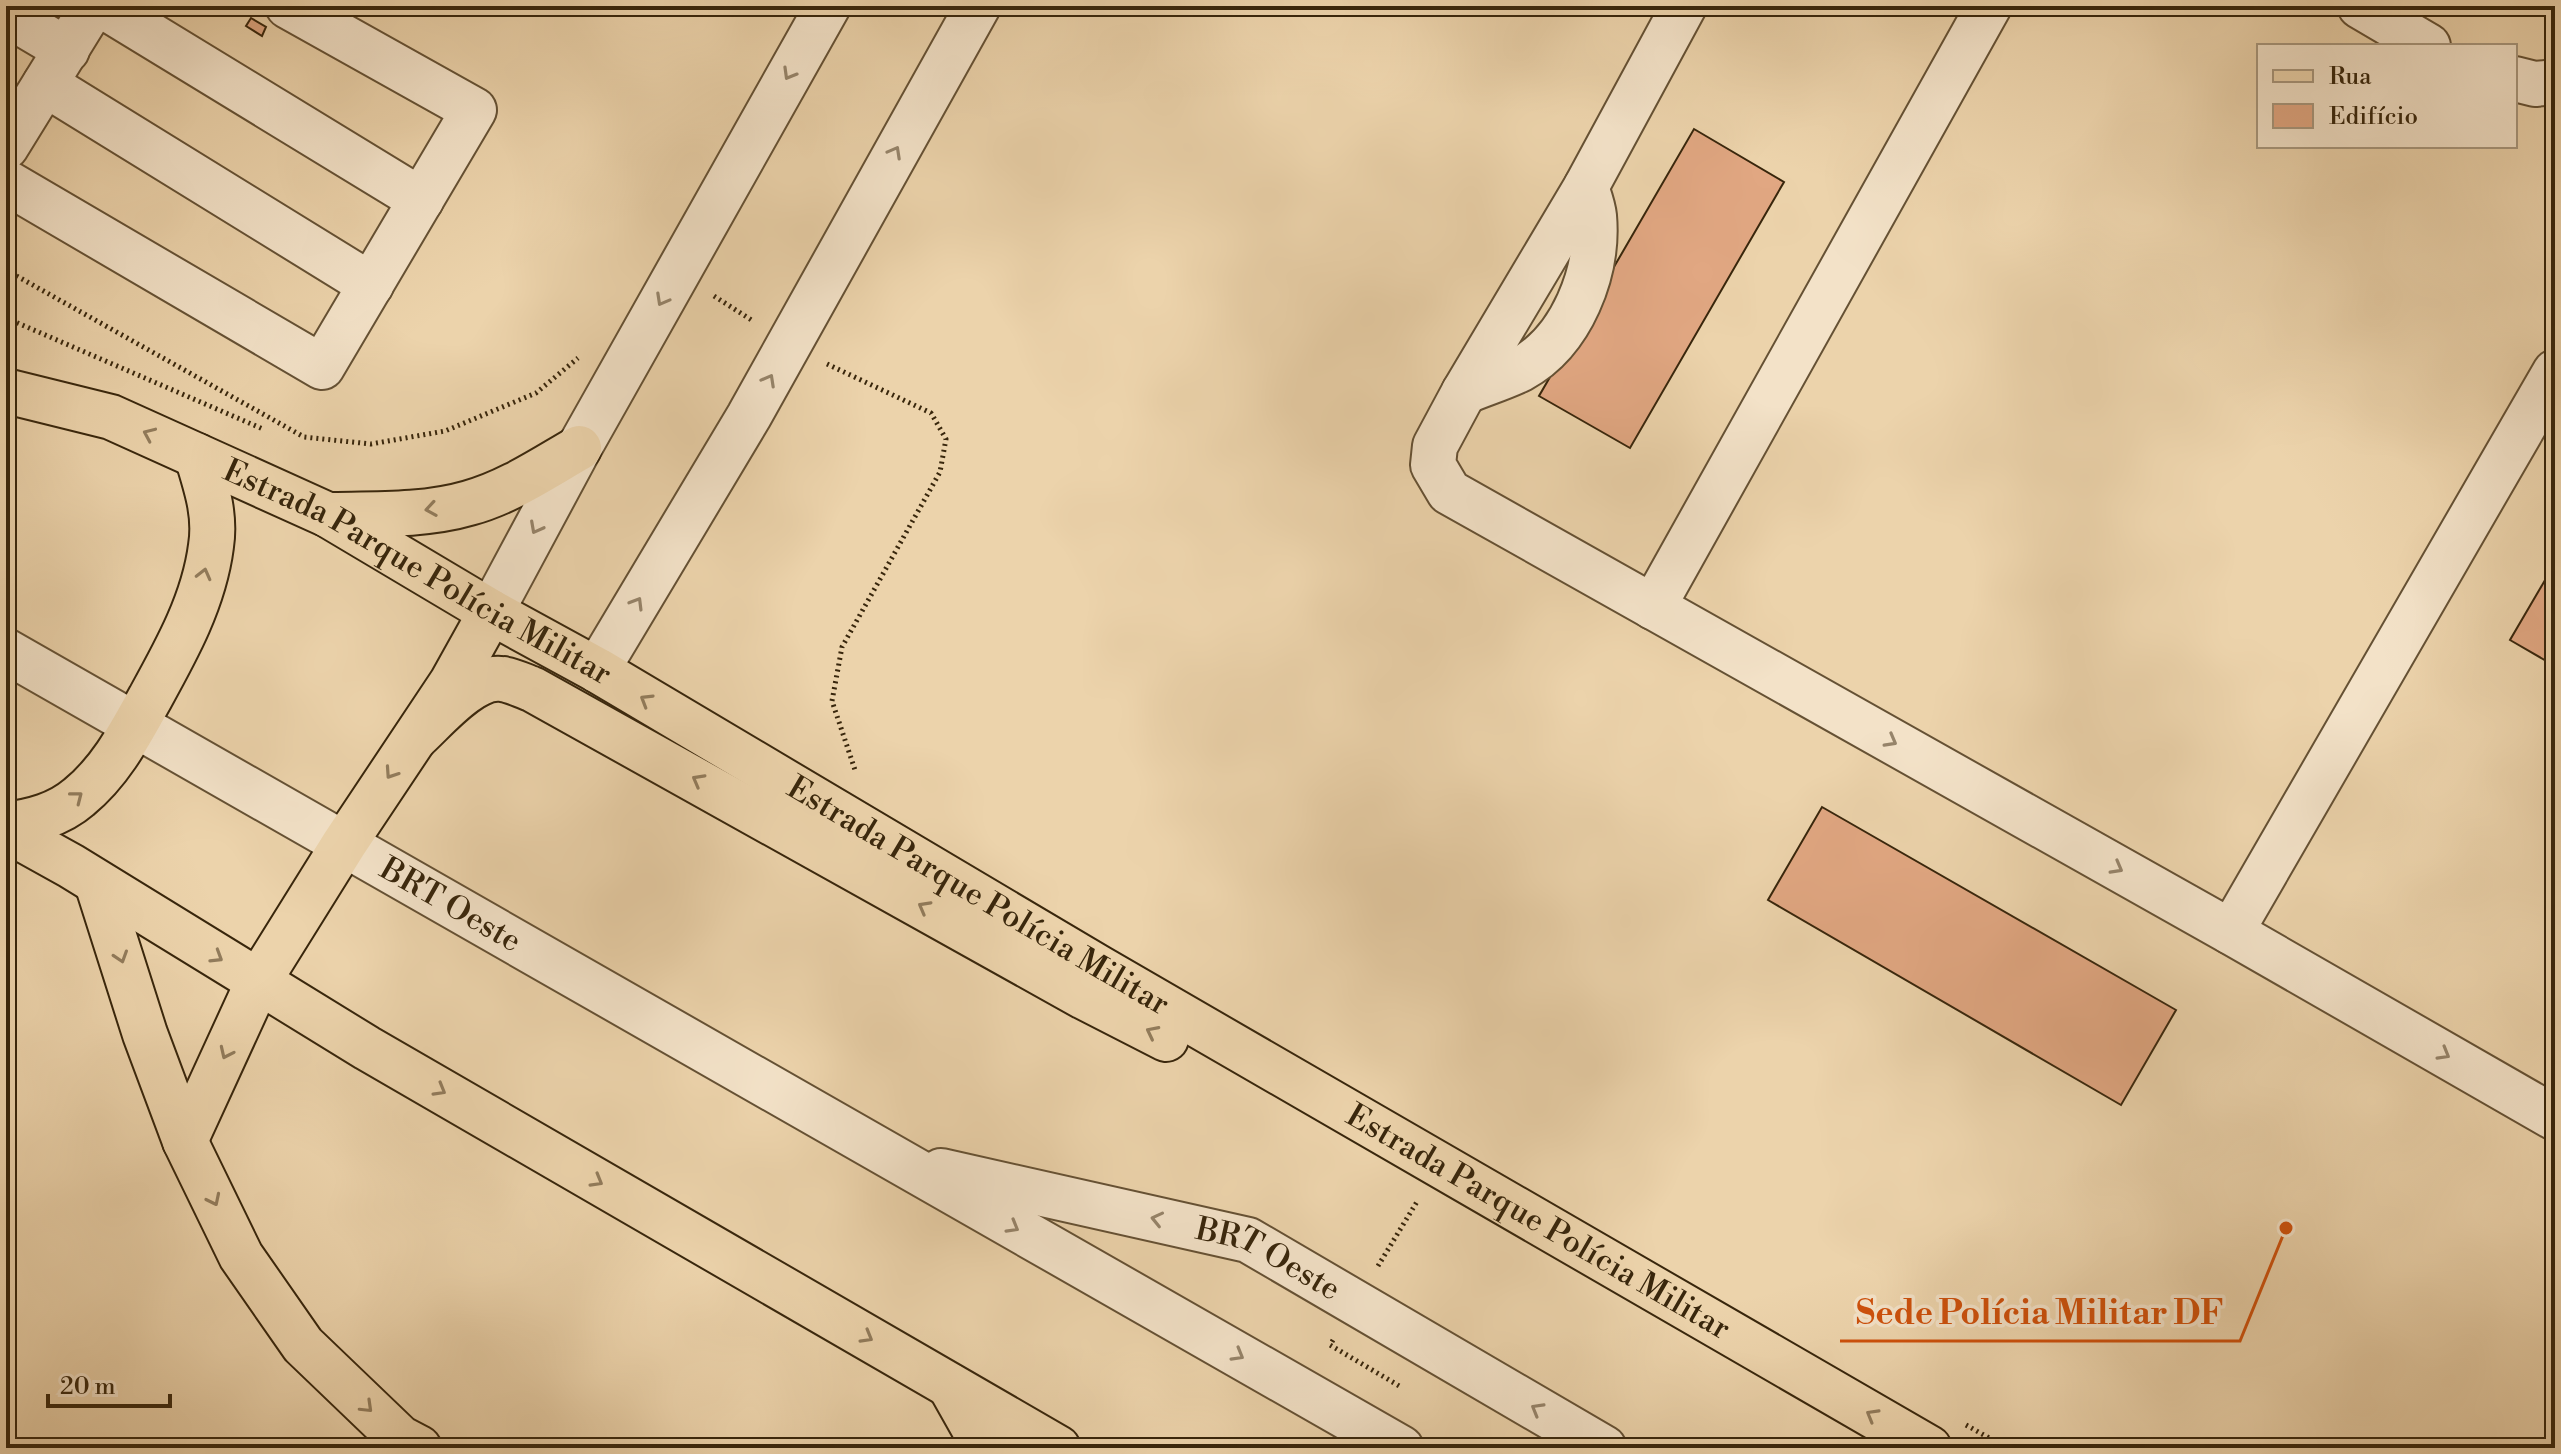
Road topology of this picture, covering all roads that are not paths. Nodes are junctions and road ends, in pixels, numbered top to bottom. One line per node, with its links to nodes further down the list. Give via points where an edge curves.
1 (93, 6): 13 (street)
2 (103, 6): 15 (street)
3 (288, 6): 15 (street, via 474,110)
4 (828, 6): 19 (street, one-way to 19)
5 (978, 6): 25 (street, one-way to 5, via 789,345)
6 (1684, 6): 22 (street, via 1432,454 1449,492)
7 (1989, 6): 22 (street)
8 (2360, 6): 10 (street)
9 (6, 14): 13 (street)
10 (2425, 44)
11 (2517, 80): 12 (street)
12 (2555, 82)
13 (30, 98): 16 (street)
14 (6, 182): 16 (street, via 322,367)
15 (421, 200): 16 (street)
16 (371, 285)
17 (2555, 372): 31 (street)
18 (6, 391): 20 (main road, Estrada Parque Polícia Militar, one-way to 18, via 111,417)
19 (579, 448): 21 (main road, one-way to 21, via 516,484 469,503 404,513); 23 (street, one-way to 23)
20 (197, 456): 21 (main road, Estrada Parque Polícia Militar); 26 (main road, one-way to 20, via 178,647 212,545 212,509)
21 (328, 515): 23 (main road, Estrada Parque Polícia Militar)
22 (1653, 607): 31 (street, one-way to 31)
23 (491, 612): 25 (main road, Estrada Parque Polícia Militar); 27 (main road)
24 (6, 651): 26 (street, BRT Oeste)
25 (597, 670): 33 (main road, Estrada Parque Polícia Militar, one-way to 25)
26 (135, 724): 28 (main road, one-way to 26, via 55,813 78,798 105,772); 29 (street, BRT Oeste)
27 (416, 737): 29 (main road, one-way to 29); 33 (main road, one-way to 27, via 1257,1081 1226,1070 1084,997 532,689 502,679 485,681 470,688)
28 (6, 828): 30 (main road)
29 (344, 844): 32 (main road); 36 (street, BRT Oeste)
30 (97, 883): 32 (main road, one-way to 32); 35 (main road, one-way to 35)
31 (2231, 932): 34 (street, one-way to 34)
32 (258, 982): 35 (main road, one-way to 35); 37 (main road, one-way to 37)
33 (1303, 1084): 43 (main road, Estrada Parque Polícia Militar, one-way to 33)
34 (2555, 1118)
35 (185, 1141): 38 (main road, one-way to 38, via 241,1256 303,1345 400,1438)
36 (896, 1160): 41 (street, BRT Oeste, one-way to 41); 42 (street, BRT Oeste, one-way to 36, via 1248,1240)
37 (949, 1384): 39 (main road); 40 (main road)
38 (419, 1448)
39 (989, 1448)
40 (1058, 1448)
41 (1401, 1448)
42 (1604, 1448)
43 (1929, 1448)

